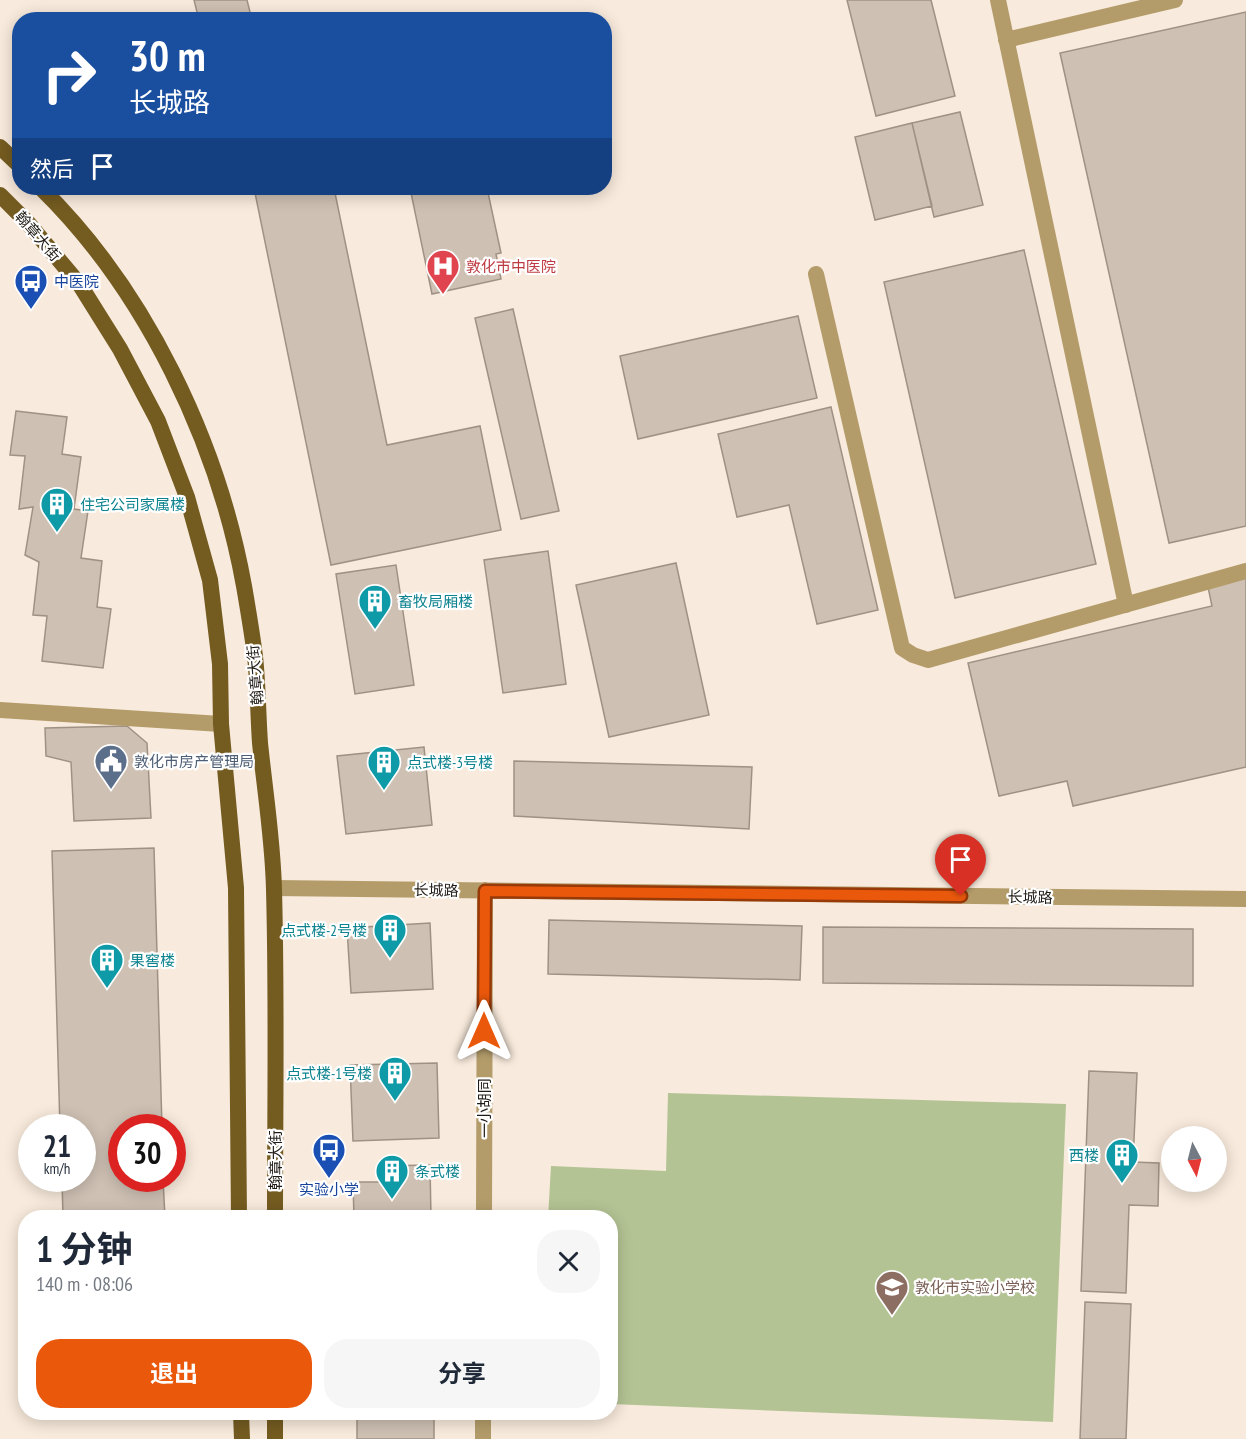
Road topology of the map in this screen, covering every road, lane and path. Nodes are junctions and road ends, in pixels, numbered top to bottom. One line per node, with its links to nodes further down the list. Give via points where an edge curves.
1 (998, 0): 3 (street)
2 (1174, 0): 3 (street)
3 (1006, 39): 10 (street)
4 (0, 147): 5 (main road)
5 (12, 158)
6 (0, 195): 12 (main road, 翰章大街, via 80,285 158,421 187,497 210,580 220,664)
7 (48, 195): 13 (main road, 翰章大街, via 111,271 151,331 190,409 222,493 255,656)
8 (816, 274): 10 (street, via 902,648 928,660)
9 (1246, 571): 10 (street)
10 (1126, 605)
11 (0, 710): 12 (street)
12 (221, 724): 16 (main road, 翰章大街, via 236,888)
13 (274, 888): 14 (street, 长城路); 17 (main road, 翰章大街)
14 (485, 891): 15 (street, 长城路); 18 (street, 一小胡同)
15 (1246, 899)
16 (239, 1210)
17 (275, 1210)
18 (484, 1210)
19 (241, 1420): 22 (main road)
20 (275, 1420): 23 (main road)
21 (483, 1420): 24 (street)
22 (242, 1439)
23 (275, 1439)
24 (483, 1439)

